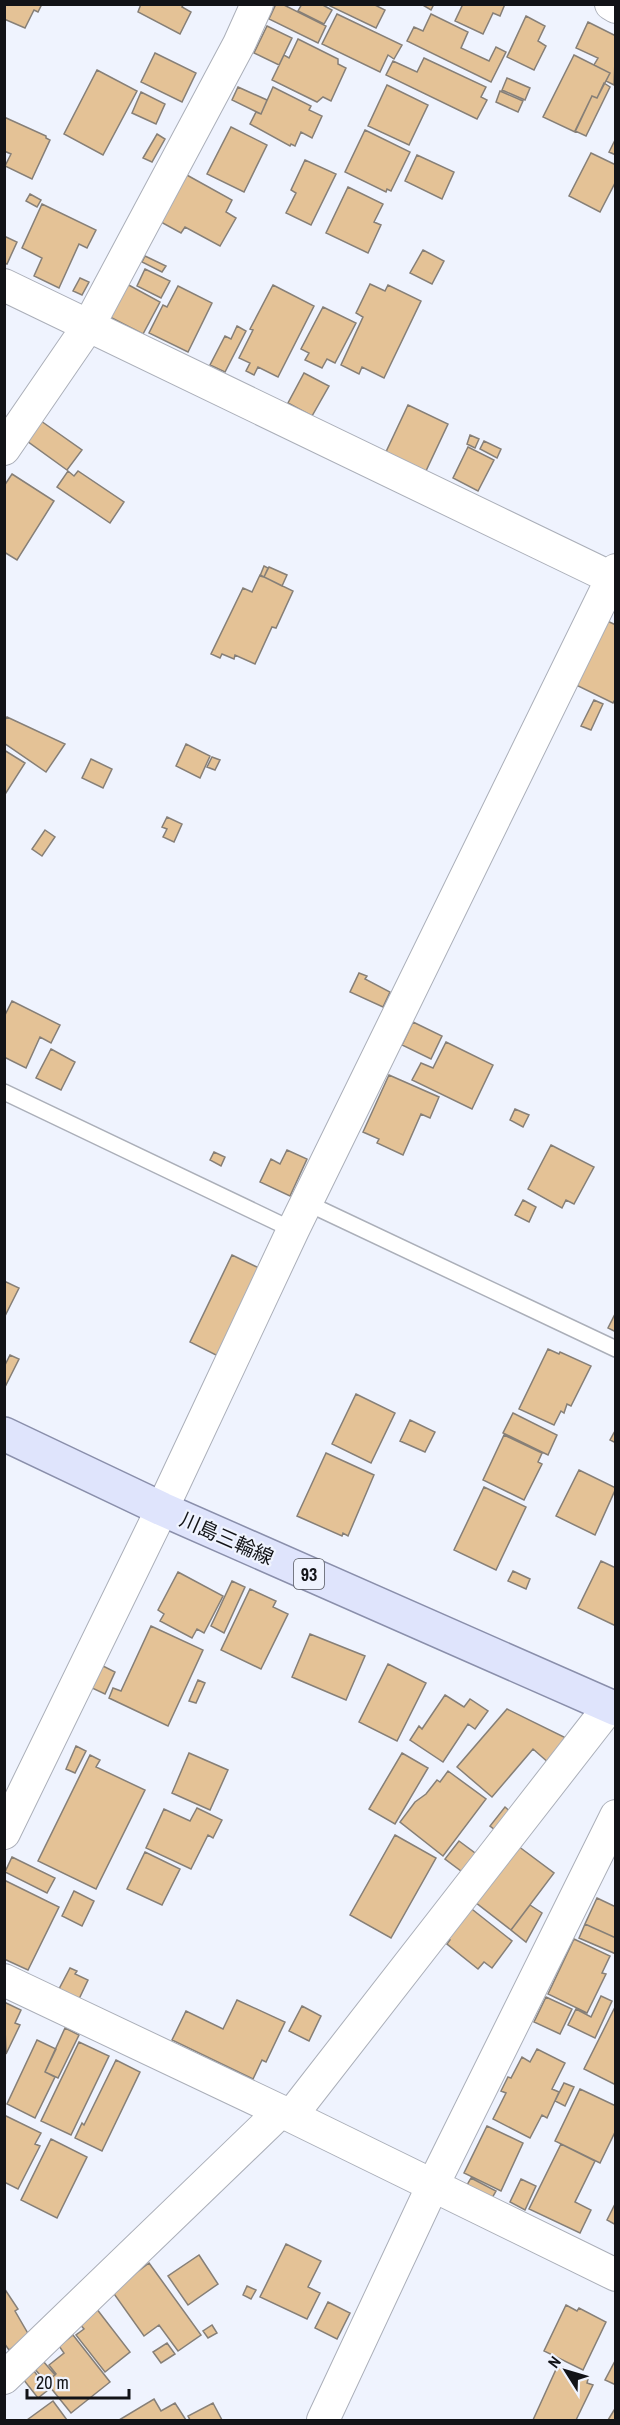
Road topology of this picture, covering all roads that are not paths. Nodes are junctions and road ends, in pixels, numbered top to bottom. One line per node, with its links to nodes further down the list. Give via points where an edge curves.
1 (257, 4): 5 (street)
2 (611, 4): 3 (street)
3 (615, 7)
4 (4, 285): 5 (street)
5 (88, 325): 6 (street); 7 (street)
6 (4, 449)
7 (614, 576): 9 (street)
8 (4, 1092): 10 (lane)
9 (307, 1203): 10 (street); 11 (lane)
10 (293, 1230): 13 (street)
11 (615, 1349)
12 (4, 1434): 13 (main road, 川島三輪線 / 93)
13 (162, 1509): 14 (main road, 川島三輪線 / 93); 16 (street)
14 (612, 1708): 18 (street)
15 (615, 1816): 19 (street)
16 (4, 1833)
17 (4, 1980): 18 (street)
18 (286, 2114): 19 (street); 21 (street)
19 (434, 2185): 20 (street); 22 (street)
20 (615, 2275)
21 (4, 2378)
22 (323, 2421)

